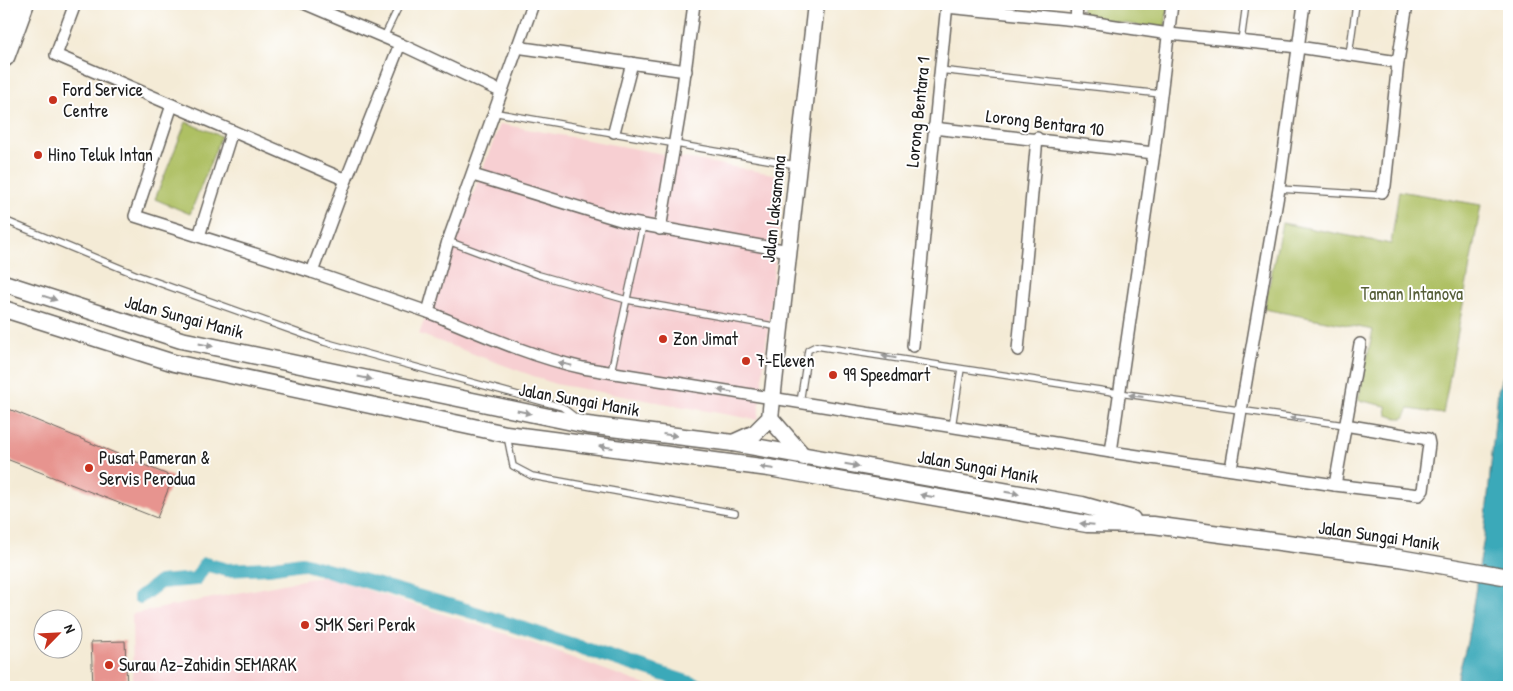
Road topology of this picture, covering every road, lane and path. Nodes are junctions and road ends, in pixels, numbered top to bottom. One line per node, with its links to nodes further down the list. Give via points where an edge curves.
1 (23, 4): 23 (highway)
2 (75, 4): 30 (street, via 56,55)
3 (306, 4): 17 (street)
4 (400, 4): 17 (lane)
5 (533, 4): 20 (street)
6 (694, 4): 27 (street)
7 (816, 4): 38 (main road, Jalan Laksamana)
8 (1077, 4): 15 (street)
9 (1172, 4): 16 (street)
10 (1246, 4): 18 (lane)
11 (1304, 4): 21 (street)
12 (1356, 4): 22 (lane)
13 (1407, 4): 24 (street)
14 (947, 5): 15 (street); 26 (street, Lorong Bentara 1)
15 (1076, 20): 16 (street)
16 (1168, 34): 18 (street); 29 (street)
17 (384, 37): 19 (street)
18 (1240, 41): 21 (street)
19 (400, 44): 28 (street); 40 (street)
20 (516, 47): 25 (street); 28 (street)
21 (1298, 47): 22 (street); 41 (street)
22 (1349, 55): 24 (street)
23 (4, 56)
24 (1398, 62): 42 (street)
25 (632, 63): 27 (street); 34 (street)
26 (940, 70): 29 (lane); 32 (street, Lorong Bentara 1)
27 (686, 71): 36 (street)
28 (500, 91): 31 (street)
29 (1161, 94): 37 (street)
30 (172, 105): 33 (street); 46 (street, via 135,216)
31 (492, 112): 34 (lane); 39 (street)
32 (933, 128): 35 (street, Lorong Bentara 10); 56 (street, Lorong Bentara 1)
33 (232, 131): 40 (street); 46 (street)
34 (614, 132): 36 (lane)
35 (1037, 138): 37 (street, Lorong Bentara 10); 57 (street)
36 (674, 142): 38 (lane); 45 (street)
37 (1154, 153): 60 (street)
38 (799, 165): 48 (main road, Jalan Laksamana)
39 (473, 175): 44 (street, via 596,214); 47 (street)
40 (346, 180): 49 (street)
41 (1279, 189): 42 (lane, via 1376,195); 63 (street)
42 (1382, 192)
43 (4, 220): 65 (lane, via 138,275 324,342 562,407)
44 (643, 225): 45 (street); 51 (lane)
45 (660, 229): 48 (street)
46 (199, 236): 49 (street)
47 (448, 241): 51 (lane, via 539,275); 53 (street)
48 (789, 251): 54 (main road, Jalan Laksamana)
49 (312, 272): 53 (street)
50 (4, 283): 65 (main road, Jalan Sungai Manik, one-way to 65, via 181,340)
51 (627, 300): 54 (lane); 59 (lane)
52 (4, 309): 68 (main road, Jalan Sungai Manik, via 174,363)
53 (428, 312): 59 (street, one-way to 53, via 556,362)
54 (781, 328): 61 (main road, Jalan Laksamana)
55 (1360, 344): 66 (street)
56 (913, 346)
57 (1018, 350)
58 (961, 368): 60 (lane); 62 (lane, one-way to 62, via 812,347 808,350); 67 (lane)
59 (611, 373): 61 (street, one-way to 59)
60 (1119, 394): 63 (lane, one-way to 60); 70 (street)
61 (774, 399): 62 (street); 64 (main road, Jalan Laksamana)
62 (800, 403): 67 (street)
63 (1241, 411): 66 (lane, one-way to 63); 72 (street)
64 (770, 418): 69 (main road, via 755,432); 71 (main road)
65 (587, 425): 69 (main road, Jalan Sungai Manik, one-way to 69)
66 (1345, 425): 73 (street); 73 (street, via 1428,439 1424,490 1412,496)
67 (952, 427): 70 (street)
68 (506, 434): 74 (lane, via 513,466 532,476); 75 (main road, Jalan Sungai Manik, one-way to 68, via 1087,524 769,468)
69 (733, 443): 71 (main road, Jalan Sungai Manik)
70 (1111, 452): 72 (street)
71 (804, 457): 75 (main road, Jalan Sungai Manik, one-way to 75, via 1082,505)
72 (1231, 469): 73 (street)
73 (1335, 486)
74 (735, 513)
75 (1153, 525): 76 (main road, Jalan Sungai Manik, via 1399,558)
76 (1509, 577)

